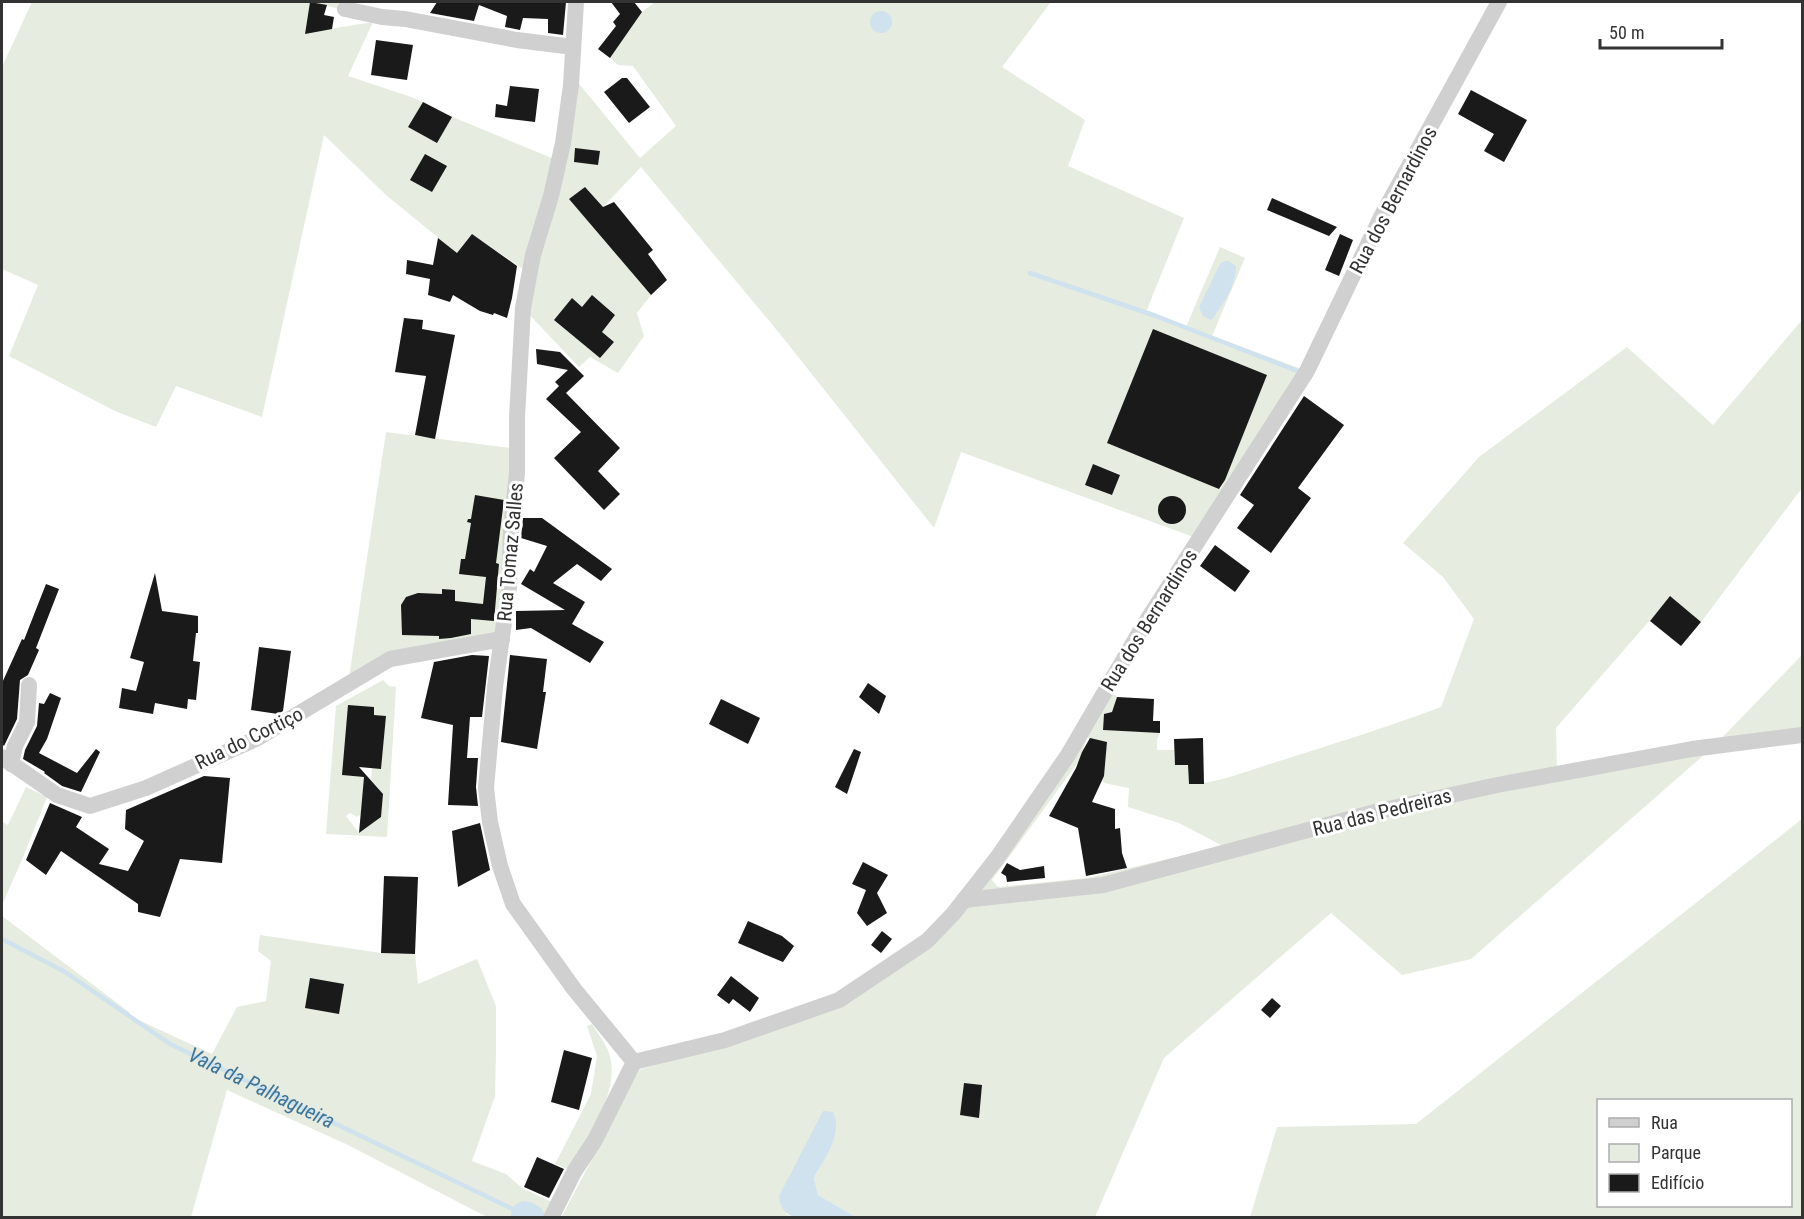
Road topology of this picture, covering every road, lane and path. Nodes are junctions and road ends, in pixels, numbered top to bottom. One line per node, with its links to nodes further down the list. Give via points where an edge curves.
1 (576, 2): 4 (street, Rua Tomaz Salles)
2 (1499, 2): 9 (street, Rua dos Bernardinos, via 1382,215 1307,371 1142,628 1068,755)
3 (345, 9): 4 (street)
4 (573, 47): 5 (street, Rua Tomaz Salles, via 563,143 523,308 517,473)
5 (502, 639): 8 (street, Rua do Cortiço, via 390,659 258,738 146,788 90,806 57,795); 10 (street, Rua Tomaz Salles, via 486,788 500,866 513,904)
6 (29, 685): 8 (street, via 27,722)
7 (1803, 735): 9 (street, Rua das Pedreiras, via 1692,749 1500,784 1379,811 1103,885)
8 (6, 761)
9 (964, 900): 10 (street, Rua dos Bernardinos, via 927,941 839,999 725,1040)
10 (634, 1062): 11 (street)
11 (552, 1216)

